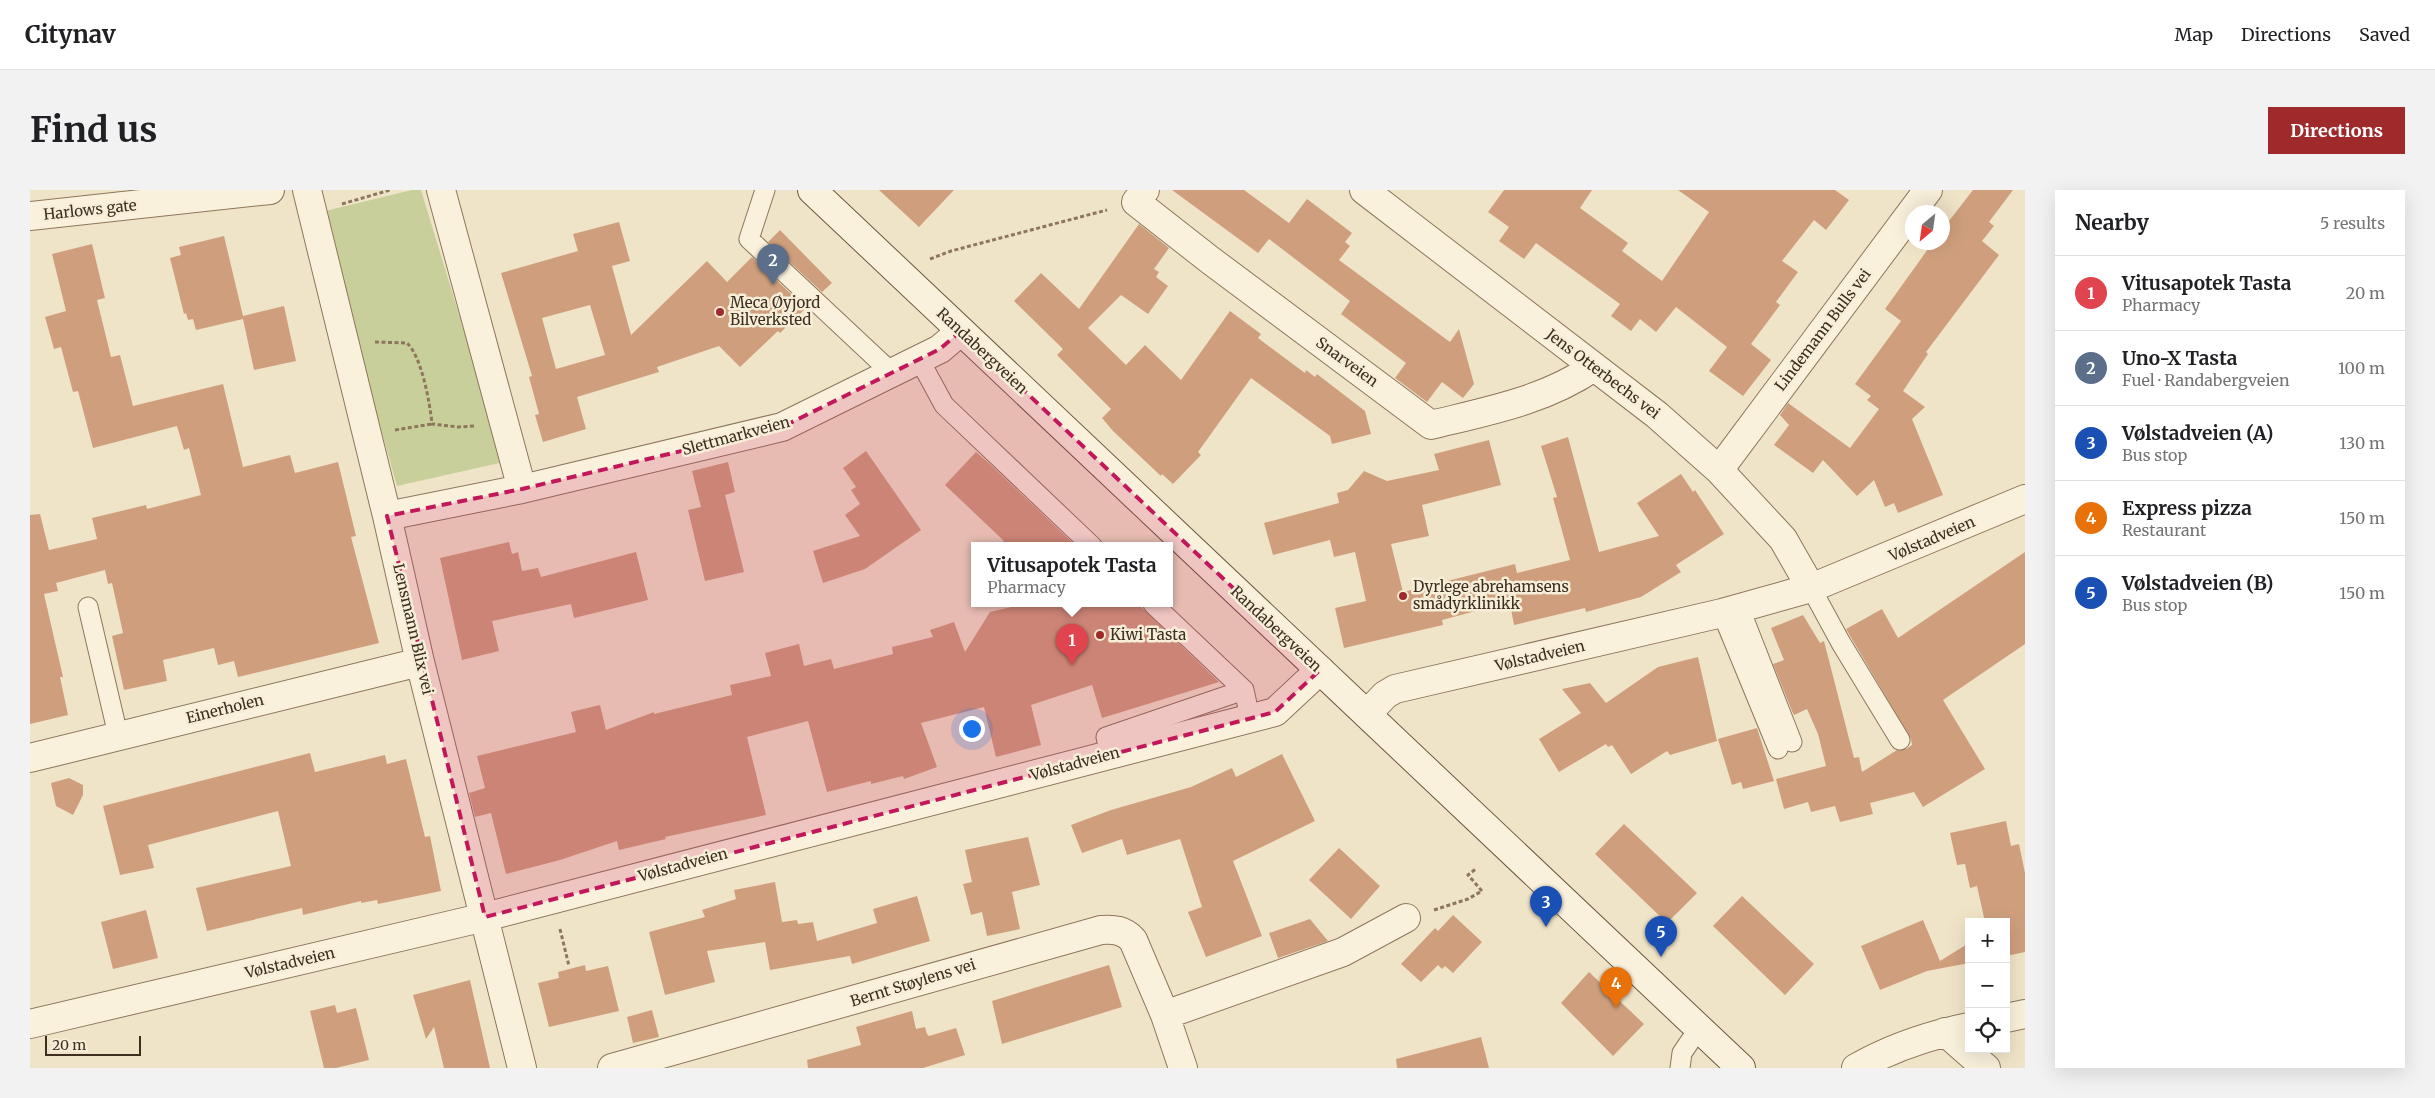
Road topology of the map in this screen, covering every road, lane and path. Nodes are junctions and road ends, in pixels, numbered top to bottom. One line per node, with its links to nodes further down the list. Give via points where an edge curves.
1 (270, 190): 10 (street, Harlows gate)
2 (390, 190): 9 (path)
3 (441, 190): 17 (street)
4 (765, 190): 16 (lane, via 749,239)
5 (812, 190): 12 (street, Randabergveien)
6 (1364, 190): 15 (street, Jens Otterbechs vei)
7 (1917, 194): 18 (street, Lindemann Bulls vei)
8 (1140, 196): 11 (path); 15 (street, Snarveien, via 1210,260 1431,425 1541,396 1569,384)
9 (309, 201): 13 (street, Lensmann Blix vei)
10 (30, 216)
11 (924, 260)
12 (961, 331): 14 (street, Slettmarkveien, via 940,349); 28 (street, Randabergveien)
13 (345, 348): 17 (path, via 373,342 407,343 412,348 424,381 432,424 458,427 495,424); 21 (street, Lensmann Blix vei)
14 (919, 359): 16 (street, Slettmarkveien); 22 (lane, via 944,405)
15 (1594, 367): 18 (street, Jens Otterbechs vei, via 1657,415)
16 (892, 373): 19 (street, Slettmarkveien, via 782,427)
17 (507, 430): 19 (street)
18 (1719, 470): 23 (street, Jens Otterbechs vei, via 1783,539)
19 (522, 489): 21 (street, Slettmarkveien)
20 (2025, 499): 23 (street, Vølstadveien)
21 (386, 516): 27 (street, Lensmann Blix vei)
22 (1088, 542)
23 (1811, 588): 26 (street, Vølstadveien); 33 (lane)
24 (1156, 607): 29 (lane)
25 (88, 608): 32 (lane)
26 (1731, 611): 30 (street, Vølstadveien, via 1395,689); 34 (lane)
27 (420, 662): 32 (street, Einerholen); 39 (street, Lensmann Blix vei)
28 (1320, 670): 30 (street, Randabergveien); 31 (street, Vølstadveien, via 1275,712)
29 (1244, 690): 31 (lane); 35 (lane, via 1106,737)
30 (1367, 714): 46 (street, Randabergveien)
31 (1250, 718): 35 (street, Vølstadveien)
32 (118, 735): 36 (street, Einerholen)
33 (1900, 740)
34 (1785, 745)
35 (1110, 755): 38 (street, Vølstadveien)
36 (30, 758)
37 (1477, 868): 40 (path, via 1468,876 1482,891 1468,899)
38 (552, 900): 39 (street, Vølstadveien); 41 (path)
39 (485, 917): 45 (street, Vølstadveien); 48 (street, Lensmann Blix vei)
40 (1406, 918): 43 (street, via 1343,952)
41 (569, 966)
42 (2025, 1014): 44 (street)
43 (1165, 1015): 49 (street, Bernt Støylens vei, via 1133,940 1120,931 1101,930); 50 (street, Bernt Støylens vei)
44 (2010, 1017)
45 (30, 1024)
46 (1699, 1028): 51 (lane, via 1682,1052); 52 (street, Randabergveien)
47 (1957, 1029): 53 (street, via 1880,1055); 54 (street)
48 (522, 1068)
49 (612, 1068)
50 (1183, 1068)
51 (1680, 1068)
52 (1741, 1068)
53 (1856, 1068)
54 (1986, 1068)

